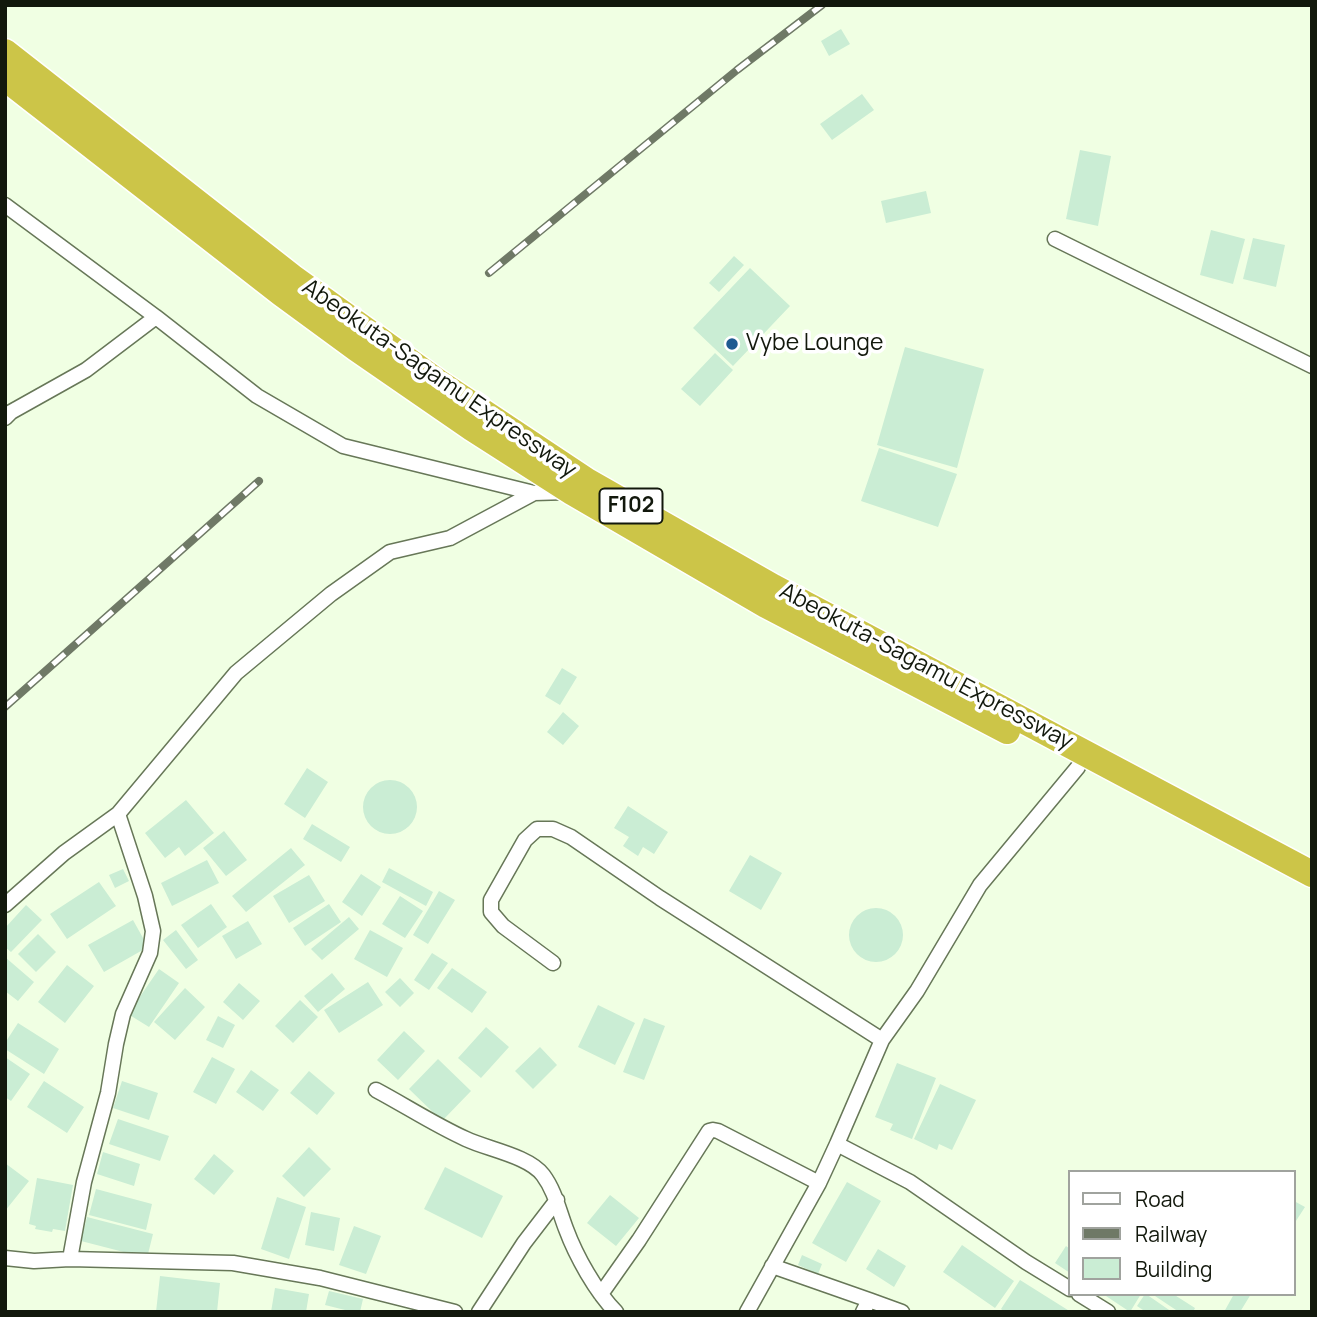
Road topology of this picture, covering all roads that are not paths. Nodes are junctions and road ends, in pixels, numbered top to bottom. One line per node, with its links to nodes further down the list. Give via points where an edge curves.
1 (5, 52): 8 (highway, Abeokuta-Sagamu Expressway / F102, via 303,285)
2 (5, 78): 8 (highway, Abeokuta-Sagamu Expressway / F102, via 356,348 472,428)
3 (5, 205): 5 (street)
4 (1055, 239): 6 (street)
5 (156, 317): 7 (street, via 86,370); 9 (street, via 257,396 343,446)
6 (1312, 366)
7 (5, 418)
8 (579, 486): 9 (street); 10 (highway, Abeokuta-Sagamu Expressway / F102, via 766,605); 12 (highway, Abeokuta-Sagamu Expressway / F102)
9 (534, 493): 11 (street, via 450,538 390,552 331,594 236,673)
10 (1078, 767): 13 (highway, Abeokuta-Sagamu Expressway / F102); 16 (street, via 980,885)
11 (118, 814): 14 (street); 22 (street, via 153,931 150,953 122,1014)
12 (1312, 874)
13 (1312, 892)
14 (5, 905)
15 (554, 963): 16 (street, via 491,912 491,900 525,840 537,829 553,829 571,837)
16 (882, 1041): 18 (street)
17 (376, 1090): 20 (street, via 466,1139 522,1160 542,1173)
18 (837, 1144): 19 (street); 24 (street, via 910,1182)
19 (819, 1183): 23 (street); 25 (street, via 718,1131 709,1131)
20 (556, 1200): 25 (street, via 565,1229); 29 (street)
21 (5, 1258): 22 (street)
22 (70, 1259): 28 (street, via 233,1263 320,1278)
23 (772, 1266): 27 (street); 31 (street)
24 (1068, 1288)
25 (601, 1294): 30 (street)
26 (1082, 1296): 33 (street)
27 (866, 1306): 32 (street)
28 (455, 1312)
29 (479, 1312)
30 (616, 1312)
31 (747, 1312)
32 (902, 1312)
33 (1108, 1312)

